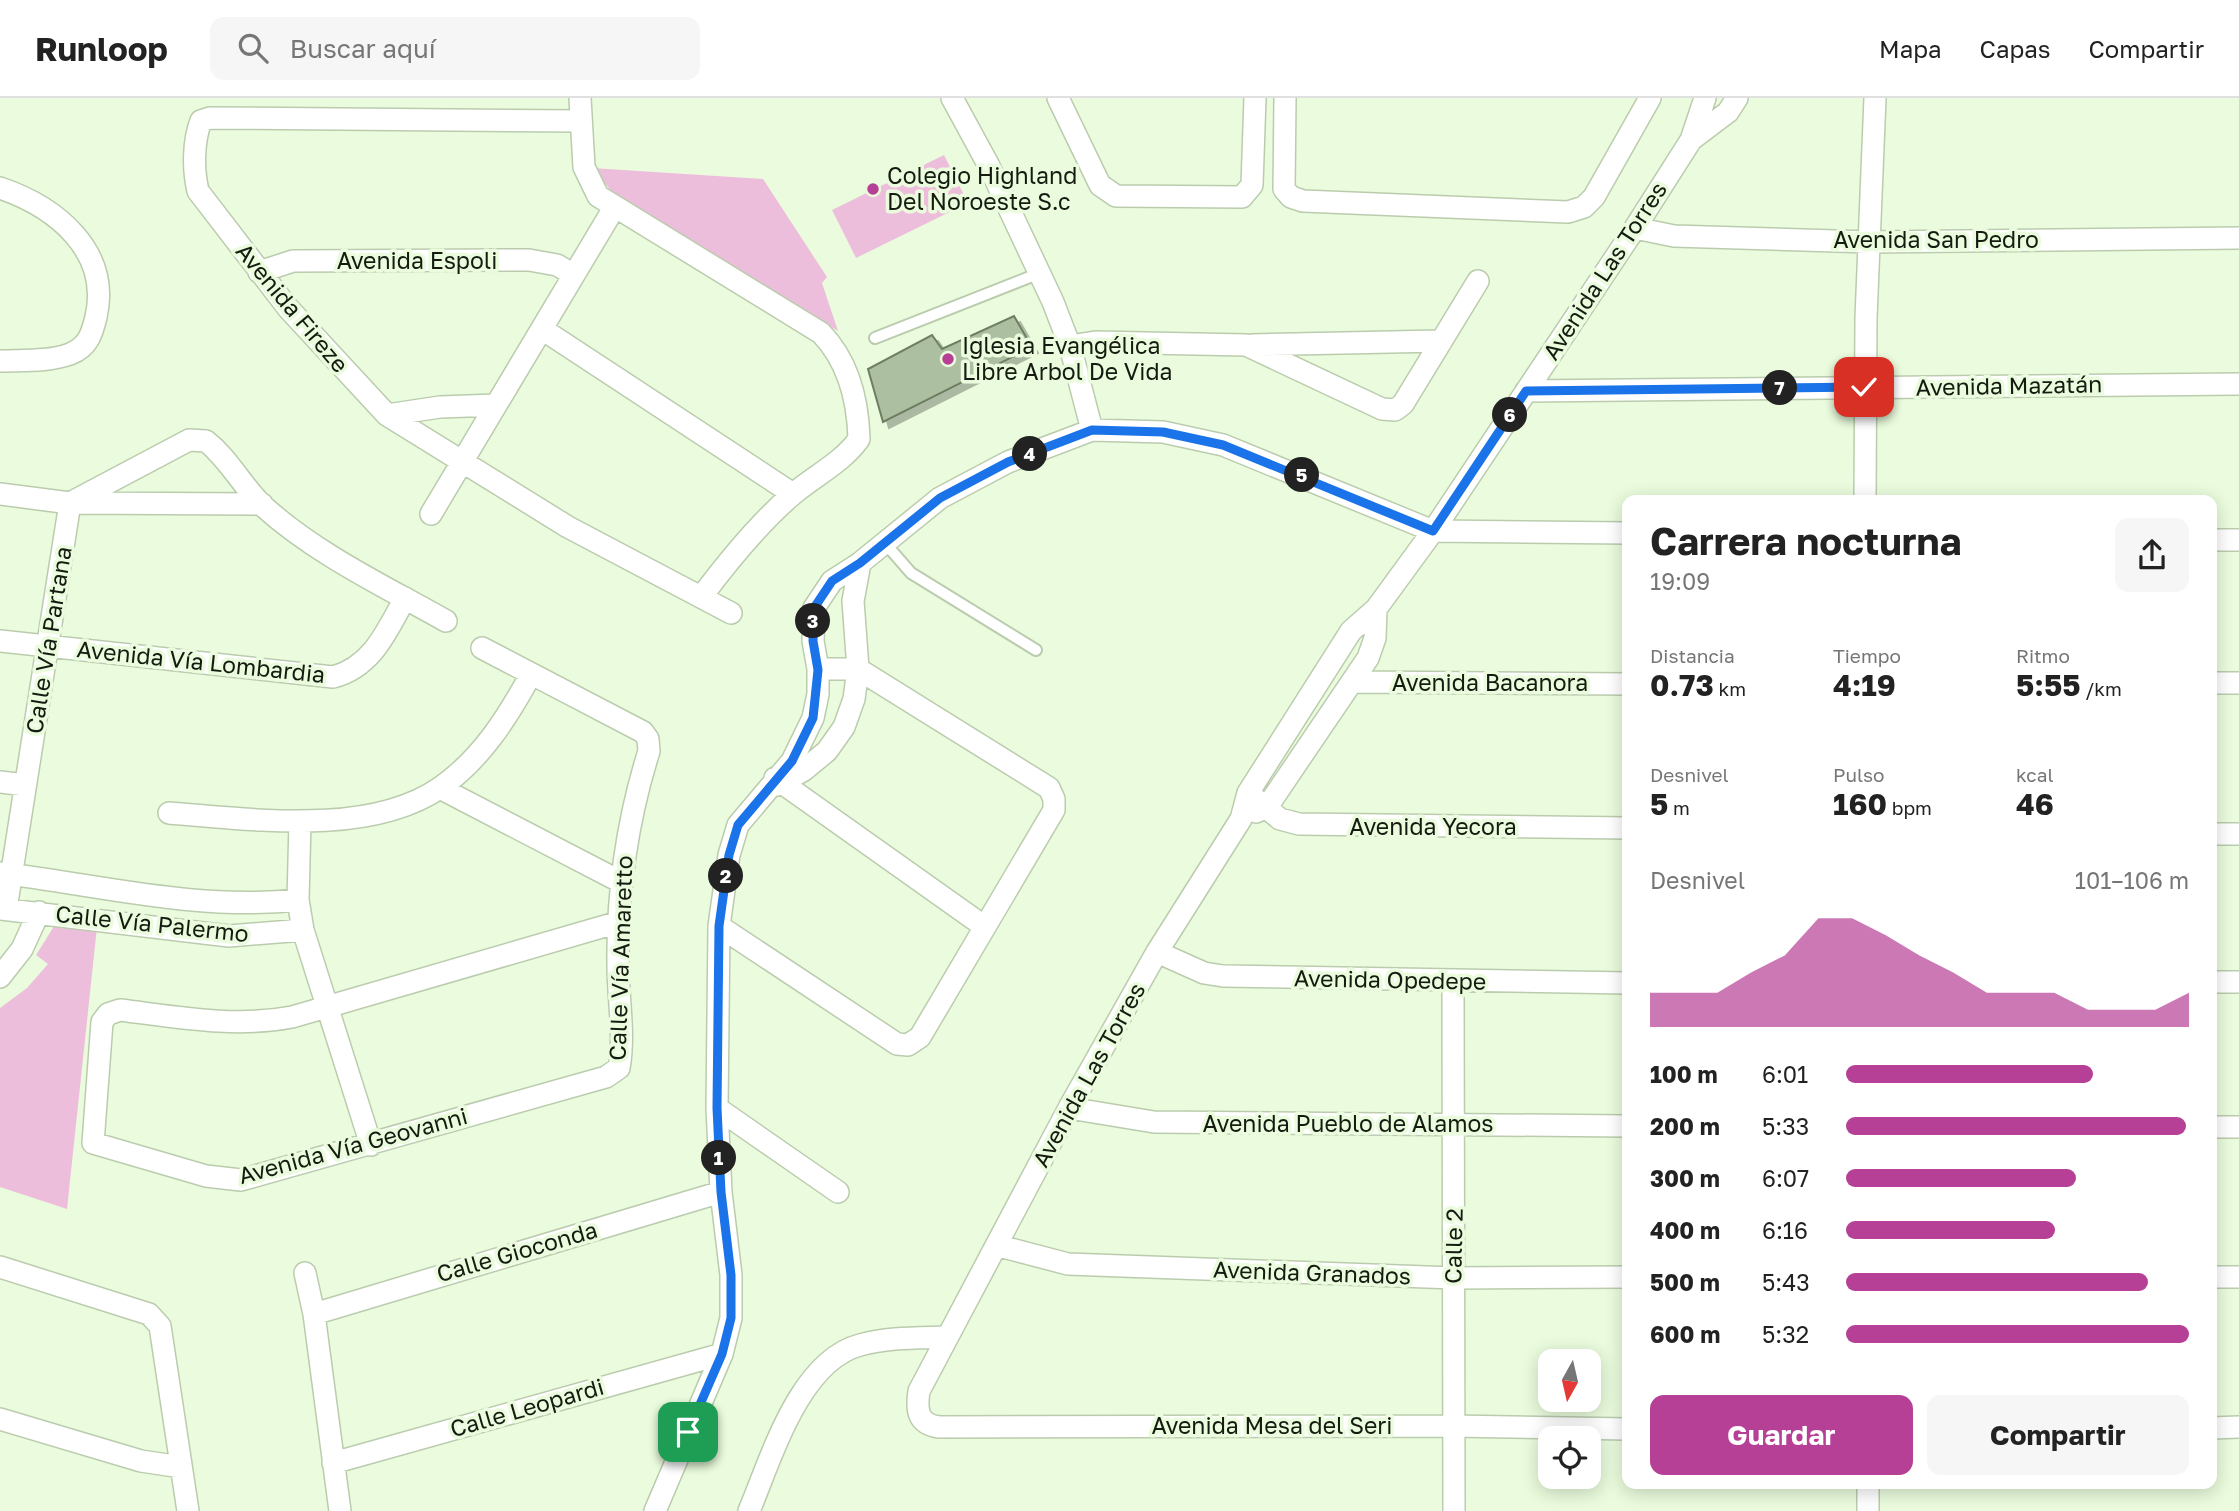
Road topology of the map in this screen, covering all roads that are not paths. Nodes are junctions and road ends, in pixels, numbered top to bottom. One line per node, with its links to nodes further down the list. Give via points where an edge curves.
1 (580, 98): 10 (street)
2 (952, 98): 18 (street)
3 (1058, 98): 4 (street, via 1107,193 1228,197 1242,197 1252,185)
4 (1255, 98)
5 (1285, 98): 6 (street, via 1284,189 1291,197 1569,212 1594,197)
6 (1650, 98)
7 (1705, 98): 11 (street, Avenida Las Torres)
8 (1737, 98): 11 (street, Avenida Las Torres, via 1728,111)
9 (1875, 98): 16 (street)
10 (580, 121): 13 (street, via 583,167 589,184); 17 (street, Avenida Fireze, via 210,117 201,121 197,131 198,191)
11 (1690, 140): 14 (street, Avenida Las Torres)
12 (0, 188): 26 (street, via 55,215 92,258 99,282 91,338 72,354)
13 (614, 208): 19 (street); 35 (street, via 821,333 836,349 846,367 859,439 850,452)
14 (1634, 228): 16 (street, Avenida San Pedro, via 1674,236); 29 (street, Avenida Las Torres)
15 (2239, 237): 16 (street, Avenida San Pedro)
16 (1869, 242): 28 (street)
17 (259, 272): 19 (street, Avenida Espoli, via 293,261 528,260 557,265); 31 (street, Avenida Fireze)
18 (1040, 273): 22 (lane); 25 (street)
19 (574, 275): 21 (street)
20 (1478, 281): 23 (street)
21 (542, 329): 30 (street); 35 (street)
22 (875, 338)
23 (1439, 341): 24 (street); 24 (street, via 1403,404 1395,410 1382,410)
24 (1246, 345): 25 (street, via 1094,341)
25 (1070, 346): 32 (street)
26 (0, 361)
27 (2239, 384): 28 (street, Avenida Mazatán)
28 (1864, 387): 29 (street, Avenida Mazatán); 36 (street)
29 (1526, 391): 40 (street, Avenida Las Torres)
30 (496, 405): 31 (street); 33 (street)
31 (387, 415): 33 (street, Avenida Fireze)
32 (1092, 430): 40 (street, via 1163,432 1223,445); 44 (street, via 1008,462 951,492)
33 (462, 462): 39 (street); 46 (street, Avenida Fireze, via 568,527)
34 (0, 494): 37 (street)
35 (793, 494): 46 (street, via 752,533)
36 (1866, 495)
37 (70, 503): 38 (street); 38 (street, via 189,440 206,441 214,447); 52 (street, Calle Vía Partana)
38 (262, 504): 47 (street, via 322,550)
39 (431, 513)
40 (1433, 531): 41 (street); 48 (street, Avenida Las Torres)
41 (1622, 533)
42 (2217, 540): 43 (street)
43 (2239, 540)
44 (884, 542): 45 (street); 54 (lane, via 911,573)
45 (860, 563): 55 (street, via 852,620); 56 (street, via 832,581 814,608)
46 (702, 596): 49 (street, Avenida Fireze)
47 (405, 598): 50 (street); 52 (street, Avenida Vía Lombardia, via 379,644 363,662 351,672 333,677)
48 (1376, 609): 58 (street, via 1375,638); 66 (street, Avenida Las Torres, via 1351,631)
49 (731, 613)
50 (446, 621)
51 (0, 640): 52 (street, Avenida Vía Lombardia)
52 (49, 647): 64 (street, Calle Vía Partana)
53 (482, 648): 57 (street)
54 (1036, 650)
55 (858, 669): 56 (street); 63 (street, via 844,727 827,751); 83 (street, via 1049,788 1054,810)
56 (818, 670): 63 (street, via 816,706 804,740)
57 (530, 676): 65 (street, via 487,744); 75 (street, Calle Vía Amaretto, via 649,739)
58 (1353, 682): 61 (street, Avenida Bacanora); 67 (street)
59 (2217, 683): 60 (street)
60 (2239, 683)
61 (1622, 684)
62 (0, 782): 64 (street)
63 (775, 783): 82 (street, via 744,816 732,839); 83 (street)
64 (25, 785): 74 (street, Calle Vía Partana)
65 (440, 788): 70 (street, via 368,816); 75 (street)
66 (1248, 793): 67 (street, Avenida Yecora); 69 (street, Avenida Las Torres)
67 (1268, 807): 69 (street); 71 (street, Avenida Yecora, via 1280,818 1322,826)
68 (169, 813): 70 (street)
69 (1241, 818): 85 (street, Avenida Las Torres)
70 (300, 822): 77 (street)
71 (1622, 828)
72 (2217, 834): 73 (street)
73 (2239, 834)
74 (5, 874): 76 (street, Calle Vía Palermo); 78 (street, Calle Vía Partana)
75 (621, 882): 81 (street, Calle Vía Amaretto)
76 (78, 885): 77 (street, Calle Vía Palermo, via 253,905); 80 (street)
77 (298, 900): 84 (street)
78 (3, 909): 79 (street, Calle Vía Palermo)
79 (39, 912): 80 (street, Calle Vía Palermo); 86 (street, via 22,949)
80 (73, 916): 84 (street, Calle Vía Palermo, via 229,936)
81 (619, 922): 91 (street); 92 (street, Calle Vía Amaretto, via 620,1059 619,1068)
82 (719, 926): 83 (street, via 897,1044 908,1045 920,1037); 93 (street)
83 (985, 927)
84 (303, 930): 91 (street)
85 (1157, 952): 87 (street, Avenida Opedepe, via 1204,973 1223,976); 94 (street, Avenida Las Torres)
86 (0, 977)
87 (1453, 982): 90 (street, Avenida Opedepe); 95 (street, Calle 2)
88 (2217, 982): 89 (street)
89 (2239, 982)
90 (1622, 983)
91 (328, 1007): 99 (street); 99 (street, Avenida Vía Geovanni, via 262,1023 120,1010 108,1014 102,1022 93,1143 206,1176 241,1180)
92 (606, 1077): 99 (street, Avenida Vía Geovanni)
93 (717, 1108): 100 (street); 101 (street)
94 (1069, 1108): 95 (street, Avenida Pueblo de Alamos, via 1154,1122); 102 (street, Avenida Las Torres)
95 (1455, 1125): 96 (street, Avenida Pueblo de Alamos); 108 (street, Calle 2)
96 (1622, 1126)
97 (2217, 1127): 98 (street)
98 (2239, 1127)
99 (371, 1145)
100 (721, 1192): 109 (street, Calle Gioconda); 111 (street, via 731,1275 731,1318)
101 (838, 1192)
102 (999, 1246): 108 (street, Avenida Granados, via 1068,1265); 110 (street, Avenida Las Torres)
103 (0, 1267): 119 (street, via 149,1314 160,1326)
104 (305, 1273): 109 (street)
105 (1622, 1276): 108 (street, Avenida Granados)
106 (2217, 1277): 107 (street)
107 (2239, 1277)
108 (1454, 1278): 114 (street, Calle 2)
109 (314, 1314): 118 (street)
110 (947, 1337): 112 (street, Avenida Las Torres, via 919,1391); 124 (street, via 858,1345 833,1360 812,1379 792,1409)
111 (722, 1354): 118 (street, Calle Leopardi); 123 (street)
112 (920, 1418): 114 (street, Avenida Mesa del Seri, via 939,1427)
113 (0, 1419): 119 (street, via 141,1461)
114 (1452, 1426): 117 (street, Avenida Mesa del Seri); 125 (street, Calle 2)
115 (2239, 1427): 116 (street)
116 (2217, 1428)
117 (1622, 1429)
118 (333, 1463): 122 (street)
119 (181, 1467): 121 (street)
120 (1868, 1489): 126 (street)
121 (188, 1511)
122 (340, 1511)
123 (655, 1511)
124 (749, 1511)
125 (1454, 1511)
126 (1868, 1511)

